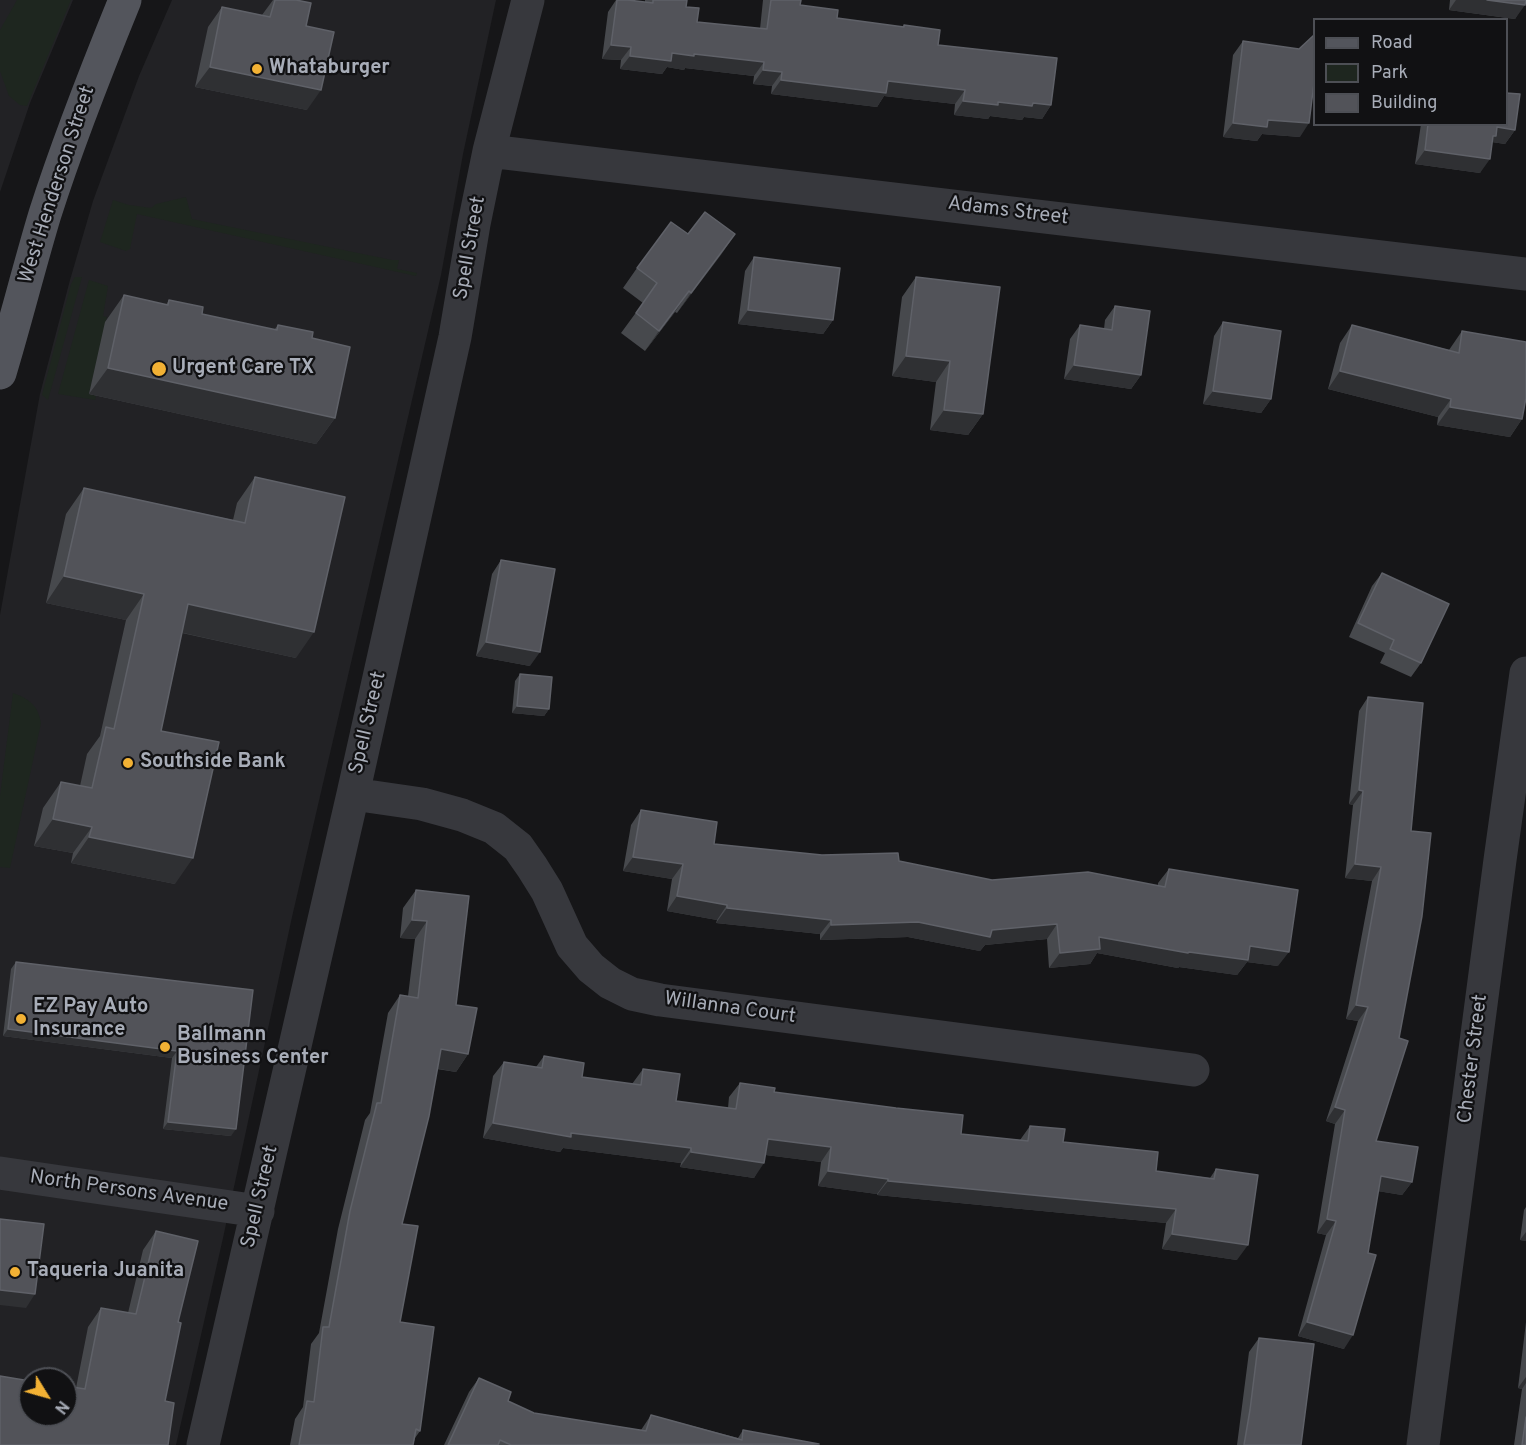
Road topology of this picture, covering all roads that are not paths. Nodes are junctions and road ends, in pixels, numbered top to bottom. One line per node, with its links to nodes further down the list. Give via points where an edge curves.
1 (125, 0): 5 (main road, West Henderson Street, via 62,162)
2 (528, 0): 3 (street, Spell Street)
3 (489, 151): 4 (street, Adams Street); 7 (street, Spell Street, via 455,337)
4 (1526, 274)
5 (0, 373)
6 (1526, 673): 8 (street, Chester Street)
7 (353, 794): 9 (street, Willanna Court, via 422,804 494,828 518,847 532,867 572,946 591,969 632,994); 11 (street, Spell Street)
8 (1513, 862): 13 (street, Chester Street)
9 (1193, 1070)
10 (0, 1173): 11 (street, North Persons Avenue)
11 (258, 1211): 12 (street, Spell Street)
12 (203, 1445)
13 (1423, 1445)

